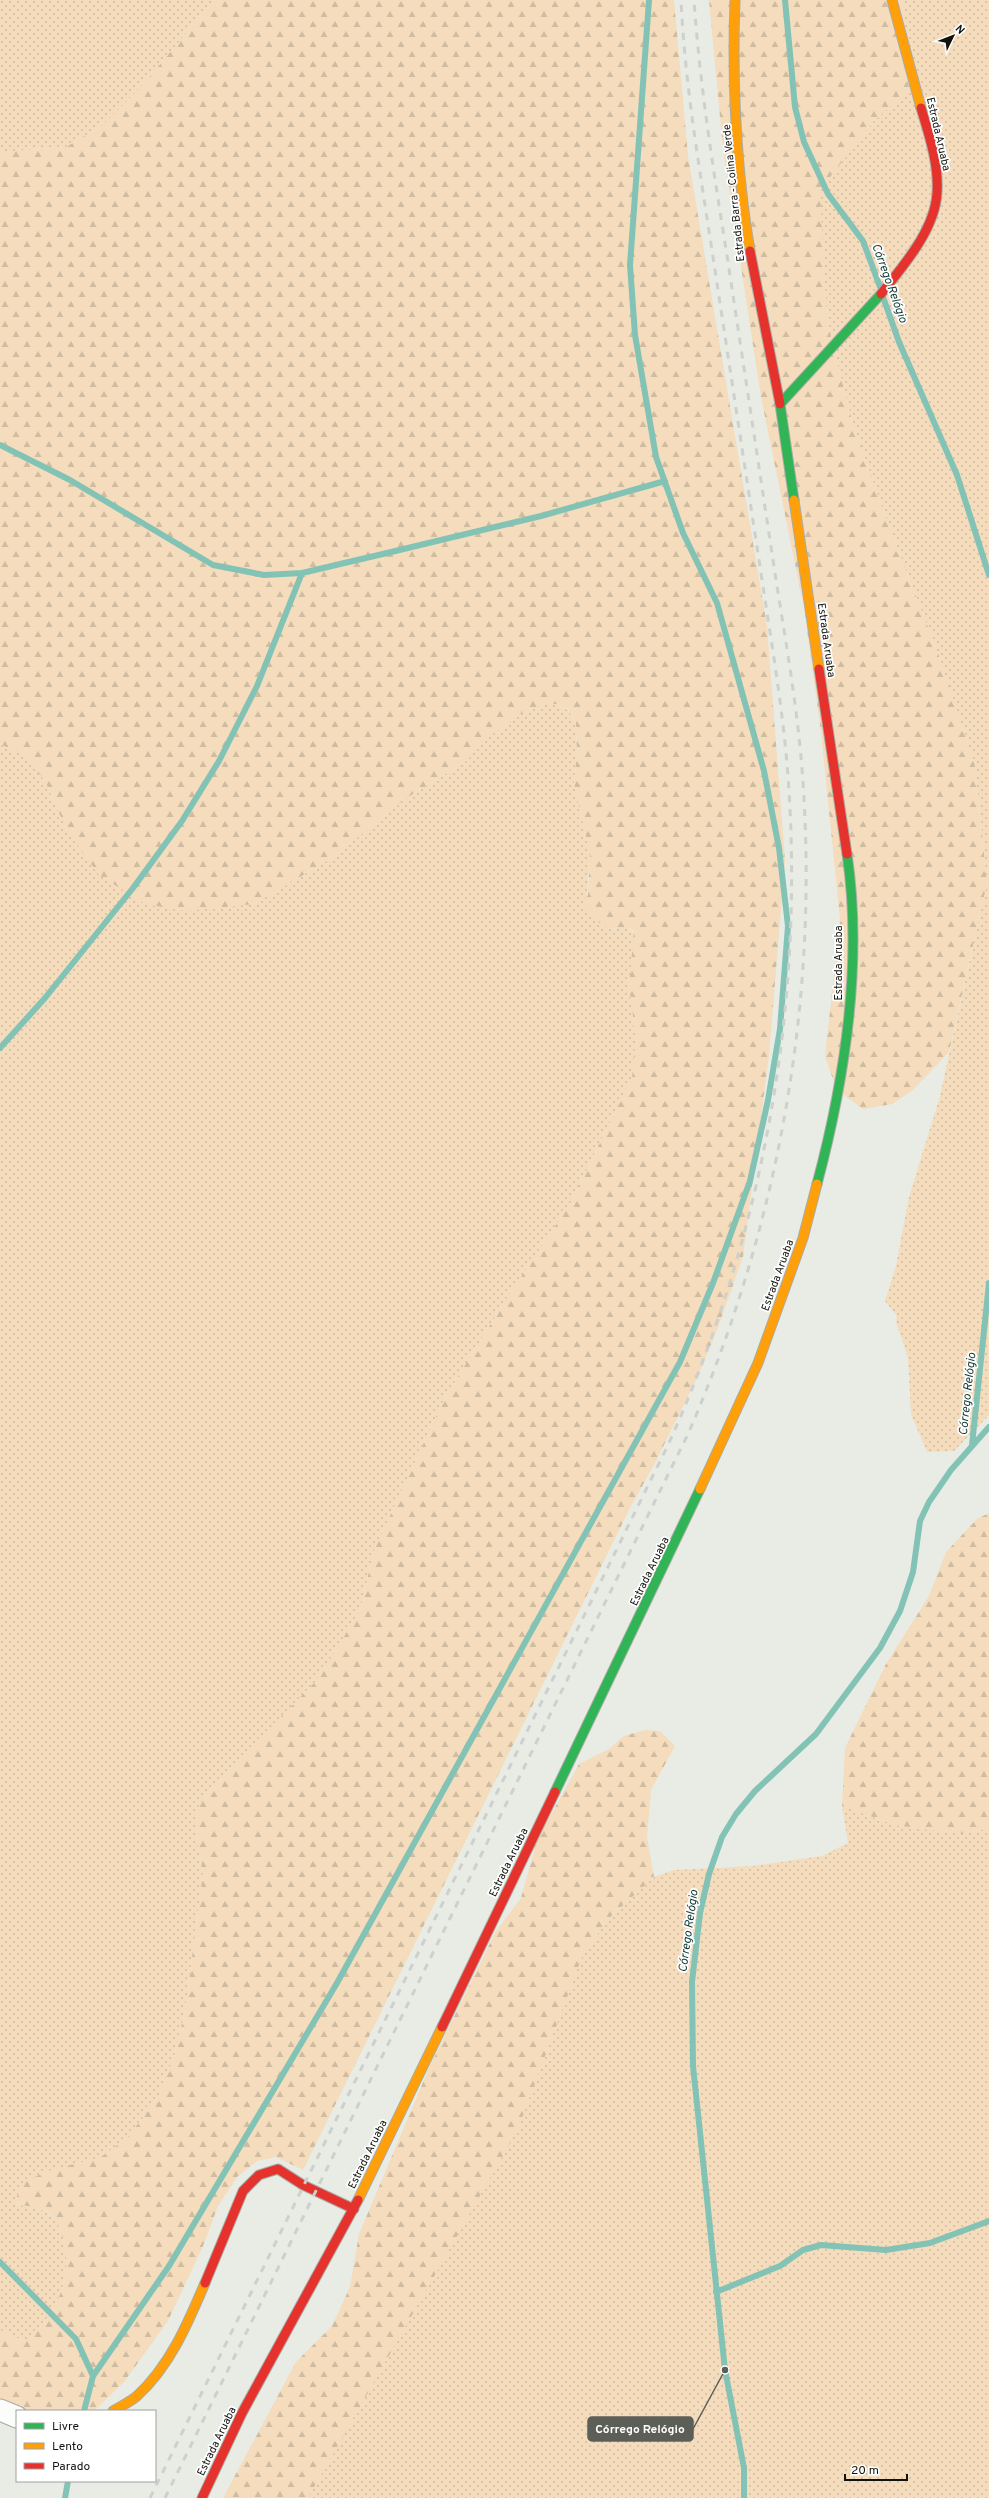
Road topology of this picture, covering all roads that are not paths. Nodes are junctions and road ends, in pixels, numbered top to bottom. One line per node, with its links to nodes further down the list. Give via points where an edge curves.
1 (735, 0): 3 (street, Estrada Barra - Colina Verde, via 734,88 745,214 766,346)
2 (892, 0): 3 (street, Estrada Aruaba, via 932,145 937,173 937,196 930,222 895,275 849,332)
3 (780, 404): 4 (street, Estrada Aruaba, via 850,877 852,992 834,1121 803,1238 758,1363 686,1520)
4 (354, 2209): 6 (street, via 303,2185 278,2169 259,2175 243,2191 188,2320 169,2356 142,2392); 8 (street, Estrada Aruaba, via 242,2413)
5 (0, 2410): 7 (street)
6 (116, 2410)
7 (16, 2417)
8 (202, 2498)

